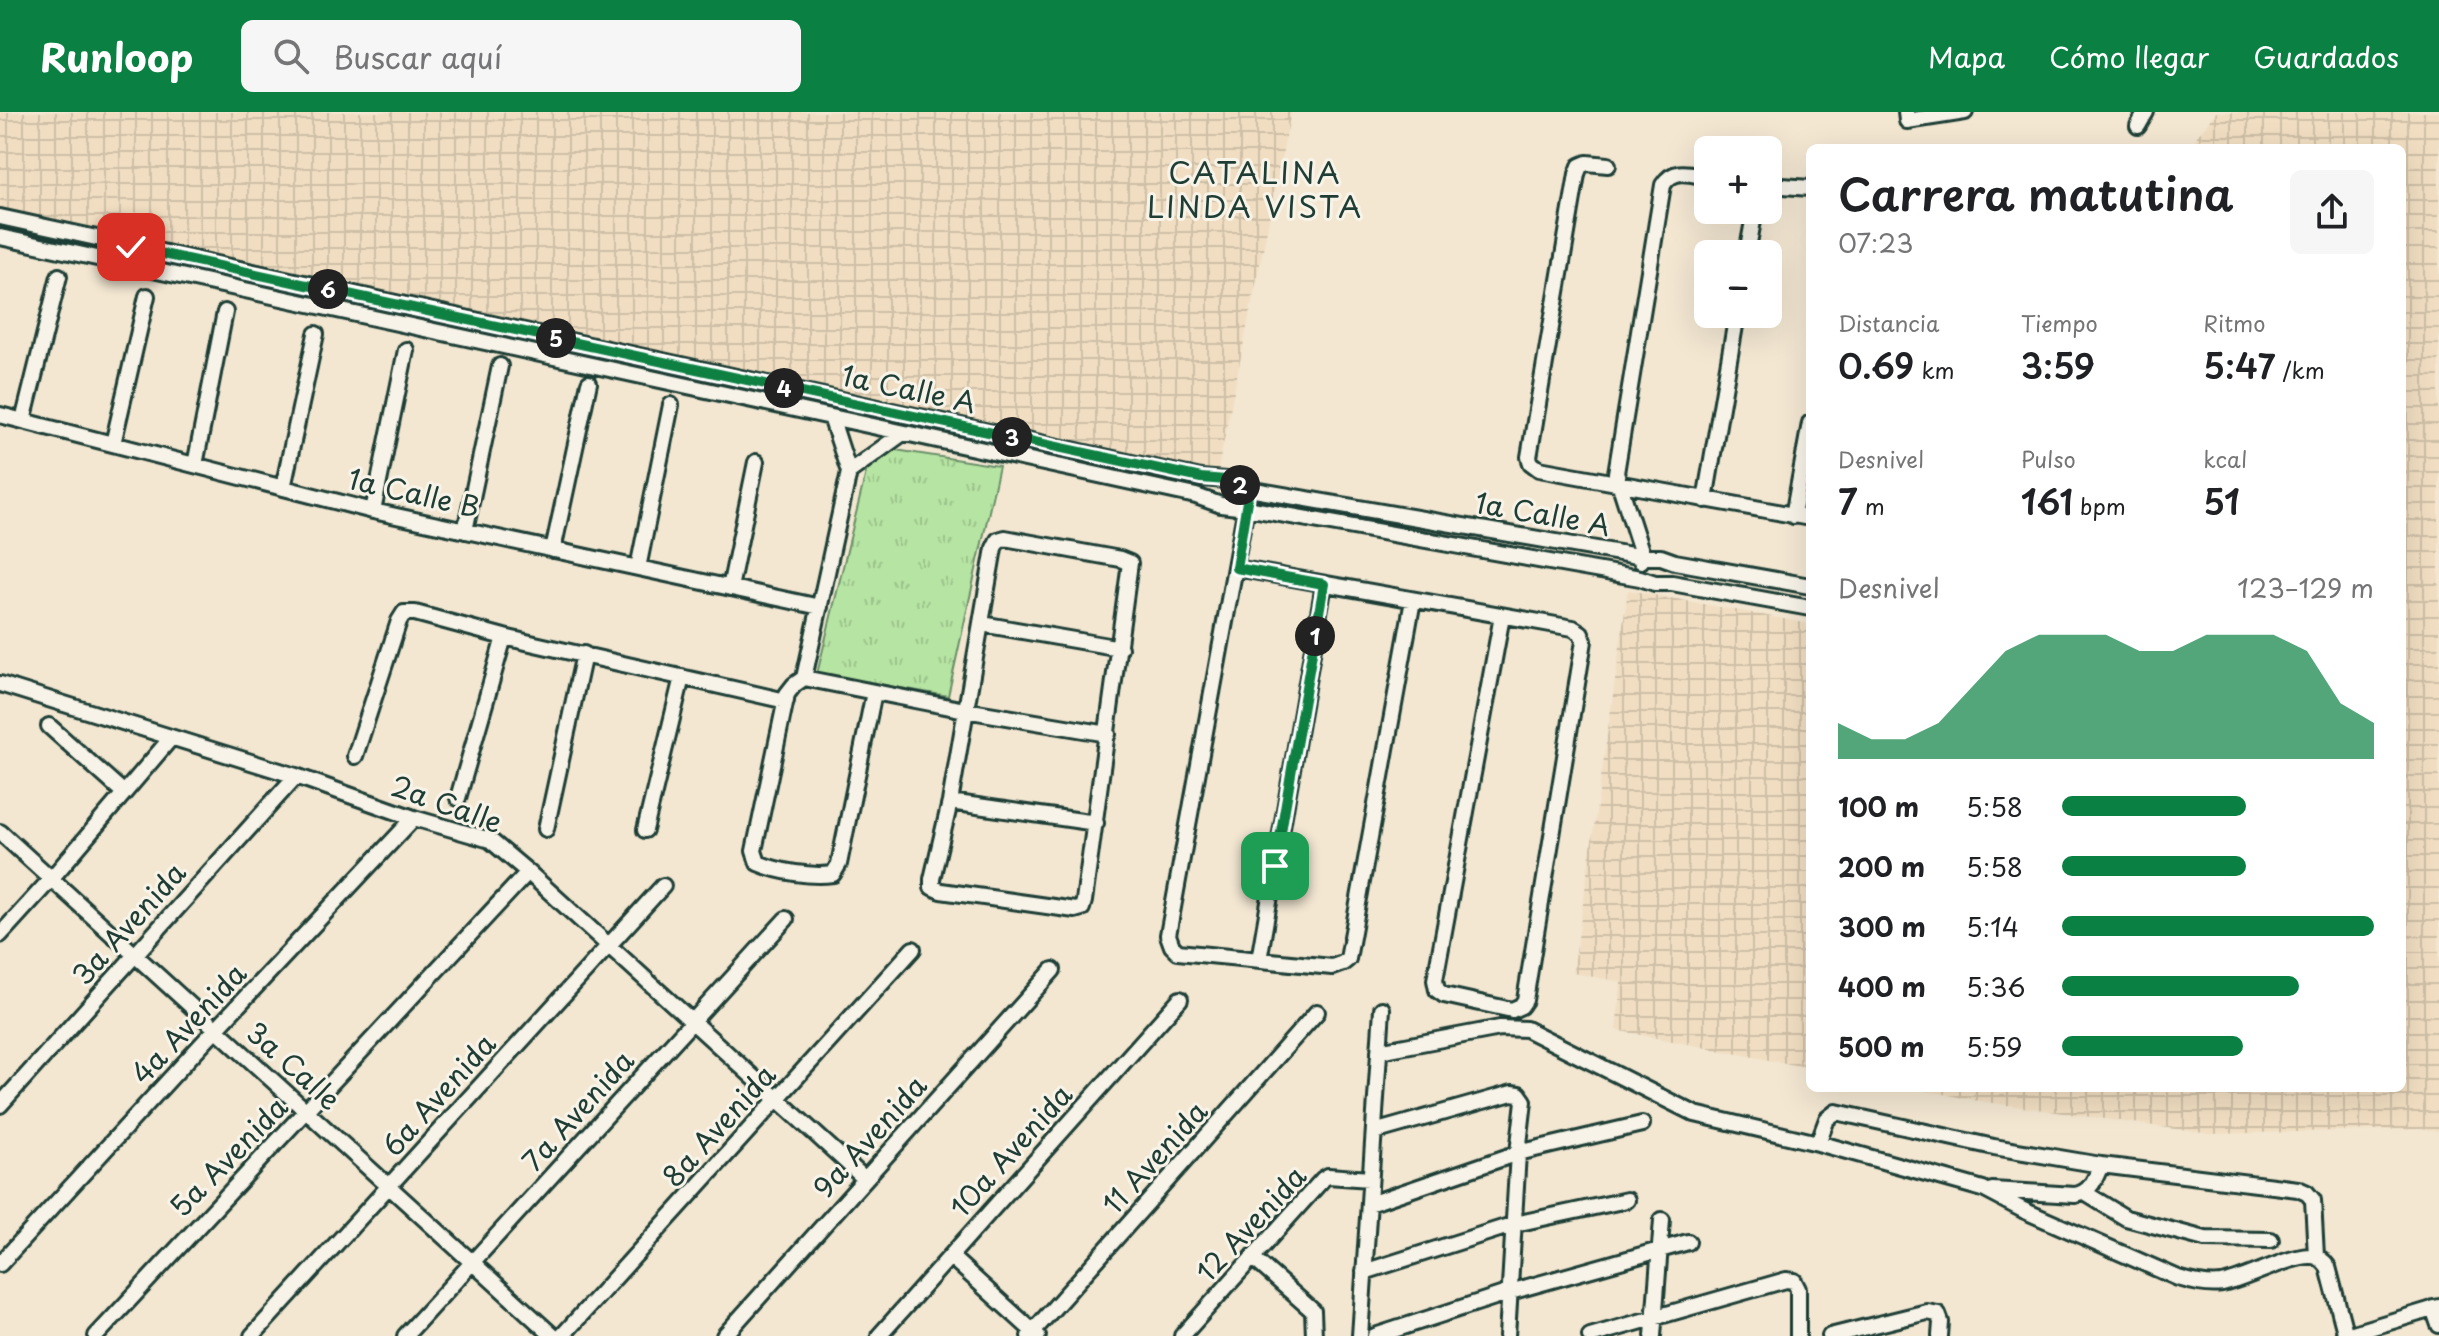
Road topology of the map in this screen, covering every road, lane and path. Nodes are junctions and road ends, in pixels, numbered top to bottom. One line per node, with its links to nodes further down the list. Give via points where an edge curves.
1 (1965, 112): 3 (street)
2 (2146, 112): 4 (street)
3 (1913, 116)
4 (2138, 126)
5 (1608, 165): 32 (street, via 1587,163 1577,174 1529,457 1539,469)
6 (1694, 175): 32 (street, via 1678,172 1663,185 1616,473)
7 (1782, 186): 8 (street)
8 (1806, 188)
9 (0, 217): 10 (street, 1a Calle A)
10 (17, 222): 11 (street); 27 (street, 1a Calle A)
11 (6, 239): 22 (street, 1a Calle A)
12 (59, 276): 23 (street)
13 (147, 296): 25 (street)
14 (225, 312): 29 (street)
15 (1735, 328): 35 (street)
16 (316, 334): 33 (street)
17 (406, 350): 37 (street)
18 (500, 366): 40 (street)
19 (589, 383): 41 (street)
20 (671, 405): 44 (street)
21 (0, 415): 23 (street, 1a Calle B)
22 (831, 417): 24 (street, 1a Calle A); 30 (street)
23 (23, 421): 25 (street, 1a Calle B)
24 (903, 433): 30 (street); 31 (street, 1a Calle A)
25 (113, 444): 29 (street, 1a Calle B)
26 (1806, 445): 38 (street)
27 (1113, 459): 31 (street); 34 (street, 1a Calle A)
28 (756, 462): 50 (street)
29 (195, 465): 33 (street, 1a Calle B)
30 (849, 472): 52 (street)
31 (1108, 477): 36 (street, 1a Calle A)
32 (1622, 485): 35 (street); 42 (street)
33 (283, 488): 37 (street, 1a Calle B)
34 (1249, 489): 36 (street); 42 (street, 1a Calle A)
35 (1705, 500): 38 (street)
36 (1246, 508): 45 (street); 46 (street, 1a Calle A)
37 (373, 511): 40 (street, 1a Calle B)
38 (1793, 516): 39 (street)
39 (1806, 518)
40 (465, 531): 41 (street, 1a Calle B)
41 (553, 550): 44 (street, 1a Calle B)
42 (1643, 557): 43 (street, 1a Calle A); 46 (street)
43 (1675, 562): 47 (street); 49 (street, 1a Calle A)
44 (638, 568): 50 (street, 1a Calle B)
45 (1236, 568): 48 (street); 86 (street, via 1168,935 1178,952)
46 (1640, 578): 47 (street, 1a Calle A)
47 (1672, 583): 53 (street, 1a Calle A)
48 (1324, 584): 51 (street); 86 (street)
49 (1806, 585)
50 (730, 588): 52 (street, 1a Calle B)
51 (1413, 600): 54 (street); 86 (street, via 1350,952 1332,967)
52 (820, 607): 60 (street)
53 (1806, 607)
54 (1502, 616): 54 (street, via 1573,628 1584,641 1525,1000 1512,1010 1444,995 1435,980)
55 (982, 624): 57 (street); 57 (street, via 994,548 1005,538 1130,563); 64 (street)
56 (504, 637): 58 (street); 68 (street, via 404,613); 71 (street)
57 (1120, 648): 66 (street)
58 (584, 654): 59 (street); 75 (street)
59 (682, 677): 63 (street); 76 (street)
60 (804, 678): 62 (street); 63 (street)
61 (0, 684): 67 (street, 2a Calle)
62 (874, 692): 63 (street, via 839,864 833,874 820,876 767,867 758,863 754,851); 64 (street)
63 (786, 701)
64 (965, 710): 66 (street); 72 (street)
65 (49, 726): 70 (street)
66 (1108, 734): 74 (street)
67 (171, 738): 69 (street, 2a Calle); 70 (street)
68 (355, 756)
69 (296, 776): 73 (street, 2a Calle); 85 (street, 3a Avenida)
70 (124, 793): 79 (street)
71 (458, 798)
72 (950, 802): 74 (street); 74 (street, via 932,879 932,887 941,891 1082,908)
73 (414, 818): 78 (street, 2a Calle, via 490,840); 92 (street, 4a Avenida)
74 (1096, 823)
75 (546, 829)
76 (645, 830)
77 (0, 832): 79 (street, 3a Calle)
78 (528, 872): 83 (street, 2a Calle); 96 (street, 5a Avenida)
79 (51, 879): 82 (street); 85 (street, 3a Calle)
80 (663, 886): 83 (street, 6a Avenida)
81 (786, 919): 91 (street, 7a Avenida)
82 (0, 935)
83 (609, 946): 91 (street, 2a Calle); 104 (street, 6a Avenida)
84 (913, 949): 94 (street, 8a Avenida)
85 (134, 955): 92 (street, 3a Calle); 95 (street, 3a Avenida)
86 (1259, 960)
87 (1053, 970): 102 (street, 9a Avenida)
88 (1180, 999): 115 (street, 10a Avenida)
89 (1382, 1009): 93 (street)
90 (1317, 1012): 124 (street, 11 Avenida)
91 (693, 1022): 94 (street, 2a Calle); 117 (street, 7a Avenida)
92 (216, 1030): 96 (street, 3a Calle); 118 (street, 4a Avenida)
93 (1379, 1051): 98 (street); 99 (street, via 1500,1028 1526,1029 1695,1114)
94 (777, 1099): 102 (street, 2a Calle); 129 (street, 8a Avenida)
95 (0, 1105)
96 (306, 1112): 104 (street, 3a Calle); 125 (street, 5a Avenida)
97 (1642, 1124): 100 (street)
98 (1374, 1132): 100 (street, via 1519,1094 1524,1101); 103 (street)
99 (1818, 1143): 101 (street, via 1827,1119 1836,1112); 105 (street)
100 (1518, 1153): 108 (street); 110 (street)
101 (2101, 1165): 106 (street); 114 (street, via 2298,1189 2313,1200)
102 (865, 1179): 130 (street, 9a Avenida)
103 (1370, 1179): 108 (street); 116 (street, 12 Avenida, via 1323,1179)
104 (388, 1187): 117 (street, 3a Calle); 126 (street, 6a Avenida)
105 (1983, 1189): 106 (street); 114 (street, via 2201,1284 2222,1284)
106 (2085, 1193): 111 (street, via 2126,1218 2205,1239)
107 (1627, 1200): 110 (street)
108 (1369, 1204): 119 (street)
109 (1662, 1220): 113 (street)
110 (1515, 1224): 119 (street); 120 (street)
111 (2271, 1240)
112 (1688, 1242): 113 (street)
113 (1660, 1251): 120 (street); 122 (street)
114 (2316, 1256): 142 (street, via 2328,1267)
115 (951, 1257): 124 (street); 131 (street, 10a Avenida)
116 (1253, 1258): 132 (street, 12 Avenida); 133 (street, via 1313,1311)
117 (473, 1263): 127 (street, 7a Avenida); 128 (street, 3a Calle)
118 (0, 1264)
119 (1364, 1272): 134 (street)
120 (1510, 1292): 135 (street); 136 (street)
121 (2436, 1307): 123 (street); 142 (street)
122 (1654, 1319): 137 (street); 138 (street); 139 (street, via 1786,1280 1798,1289)
123 (2439, 1325)
124 (1033, 1335)
125 (96, 1336)
126 (252, 1336)
127 (405, 1336)
128 (553, 1336)
129 (562, 1336)
130 (724, 1336)
131 (879, 1336)
132 (1182, 1336)
133 (1314, 1336)
134 (1360, 1336)
135 (1375, 1336)
136 (1507, 1336)
137 (1590, 1336)
138 (1653, 1336)
139 (1798, 1336)
140 (1830, 1336): 141 (street, via 1927,1312 1938,1314)
141 (1940, 1336)
142 (2345, 1336)

